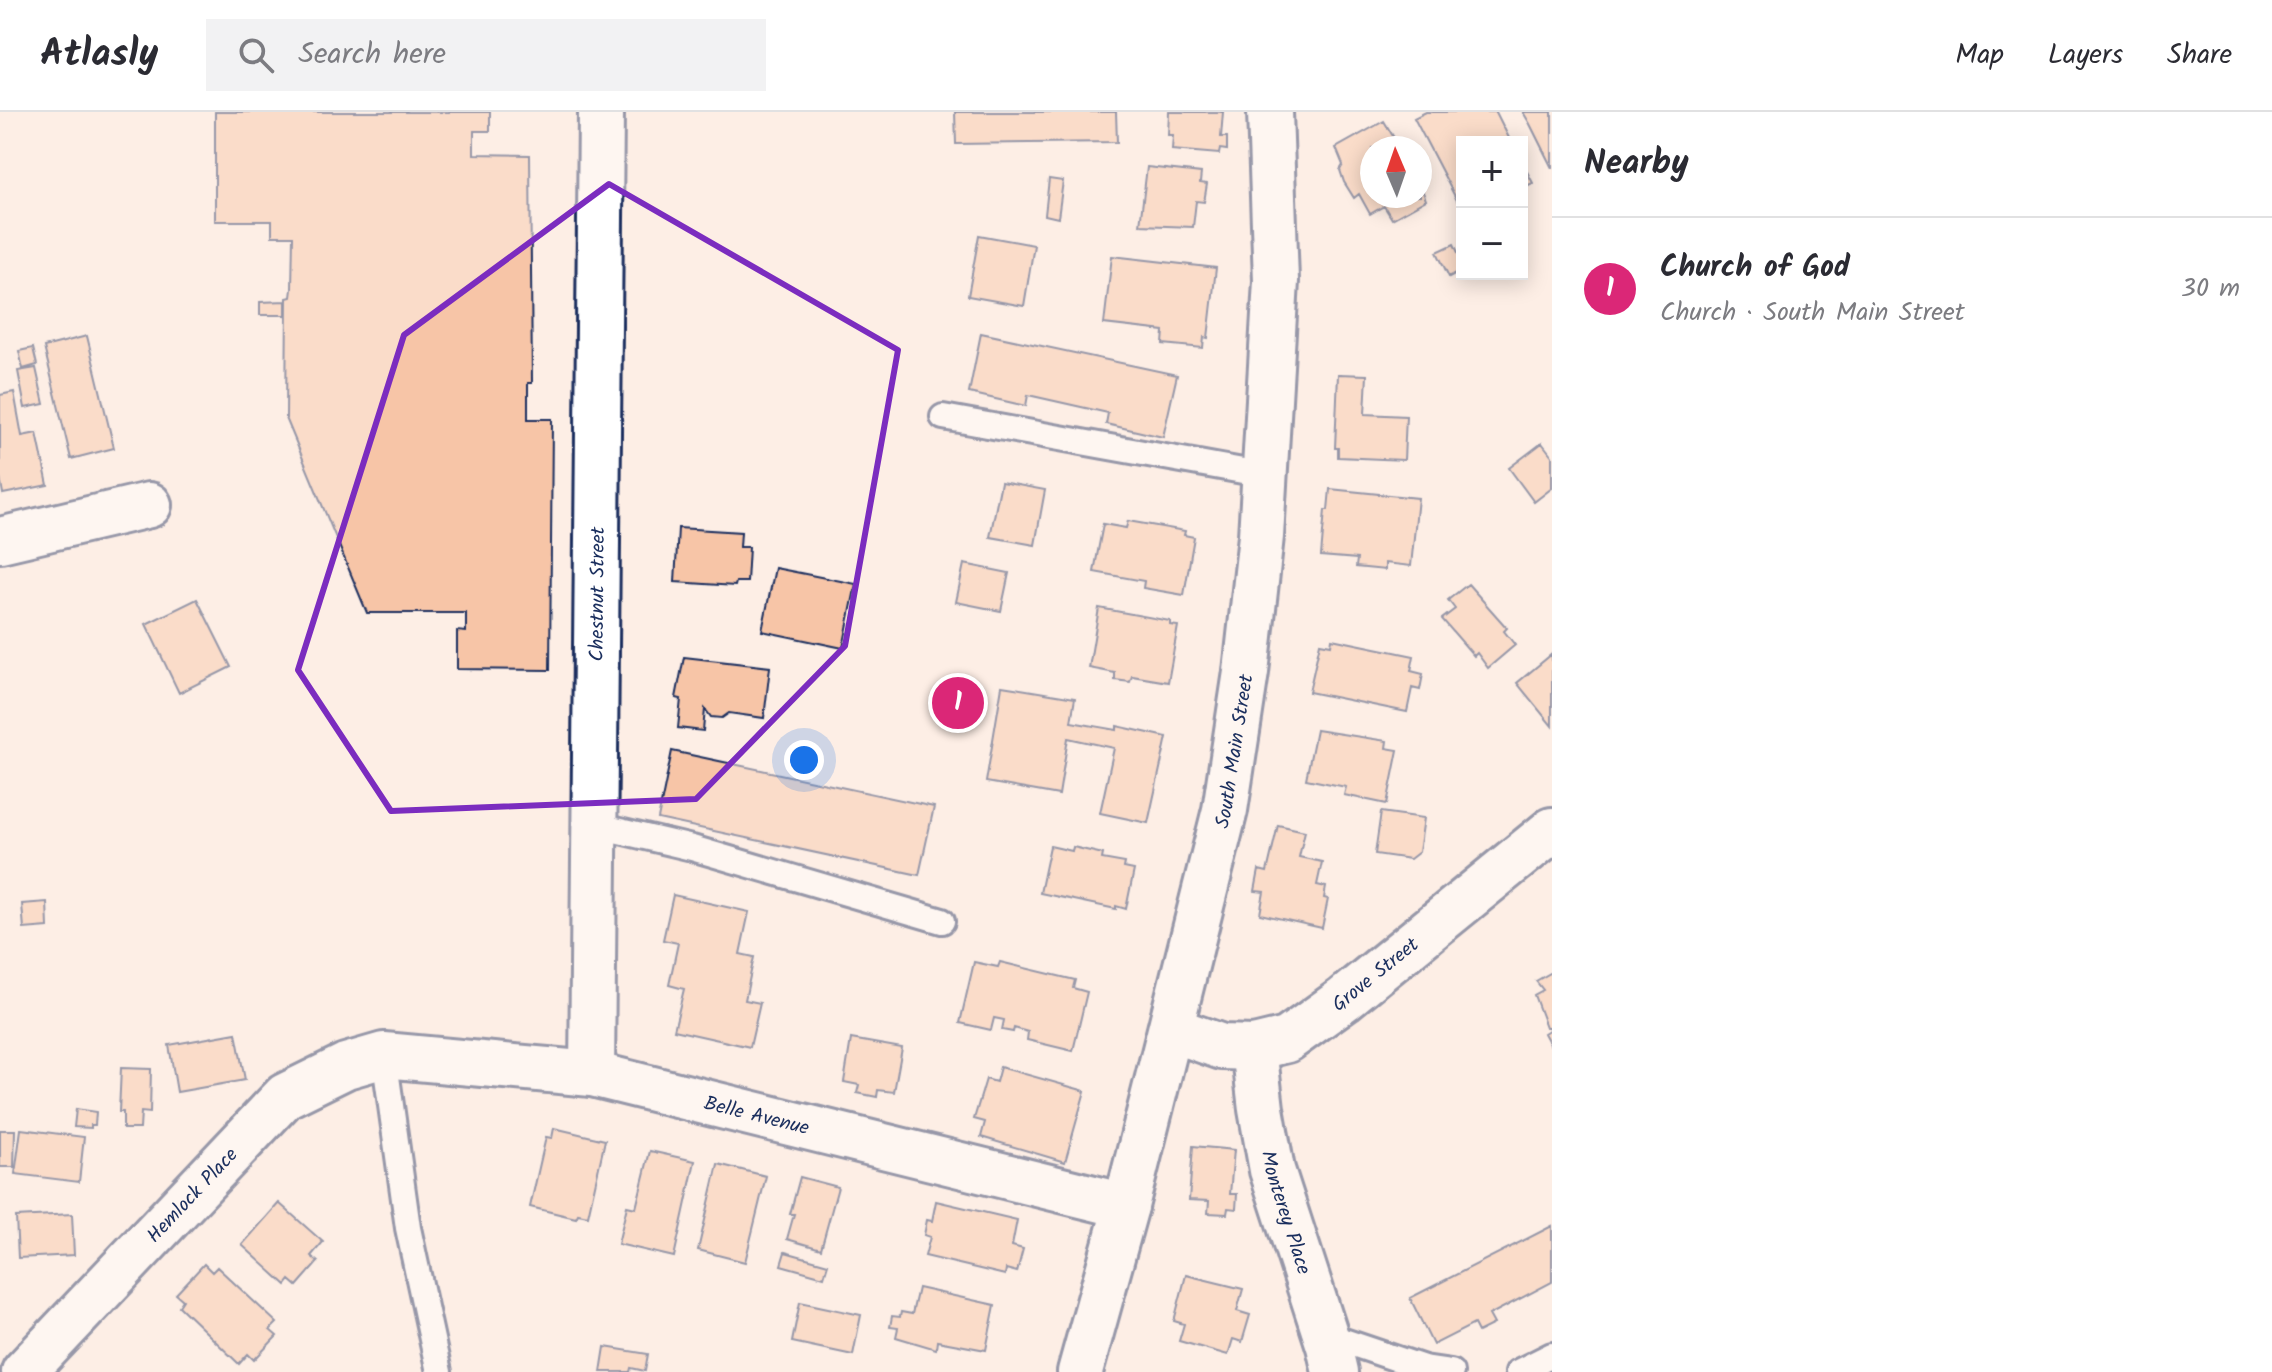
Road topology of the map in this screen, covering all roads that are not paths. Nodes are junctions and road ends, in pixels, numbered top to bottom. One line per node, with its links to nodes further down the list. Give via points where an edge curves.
1 (601, 112): 7 (street, Chestnut Street)
2 (1272, 113): 4 (street, South Main Street, via 1276,281)
3 (943, 417): 4 (lane)
4 (1265, 475): 10 (street, South Main Street, via 1246,672 1225,810)
5 (149, 505): 6 (street)
6 (0, 540)
7 (594, 825): 9 (lane); 13 (street, Chestnut Street)
8 (1552, 830): 11 (street, Grove Street, via 1344,999 1287,1040)
9 (942, 921)
10 (1171, 1029): 11 (street, Grove Street, via 1222,1047); 14 (street, South Main Street)
11 (1254, 1048): 15 (street, Monterey Place, via 1272,1170)
12 (384, 1055): 13 (street, Belle Avenue); 17 (street, Hemlock Place, via 346,1066 285,1096); 18 (lane, via 408,1228)
13 (592, 1074): 14 (street, Belle Avenue)
14 (1126, 1206): 19 (street, South Main Street)
15 (1330, 1354): 20 (lane)
16 (1552, 1355): 21 (lane)
17 (24, 1372)
18 (439, 1372)
19 (1080, 1372)
20 (1451, 1372)
21 (1518, 1372)

